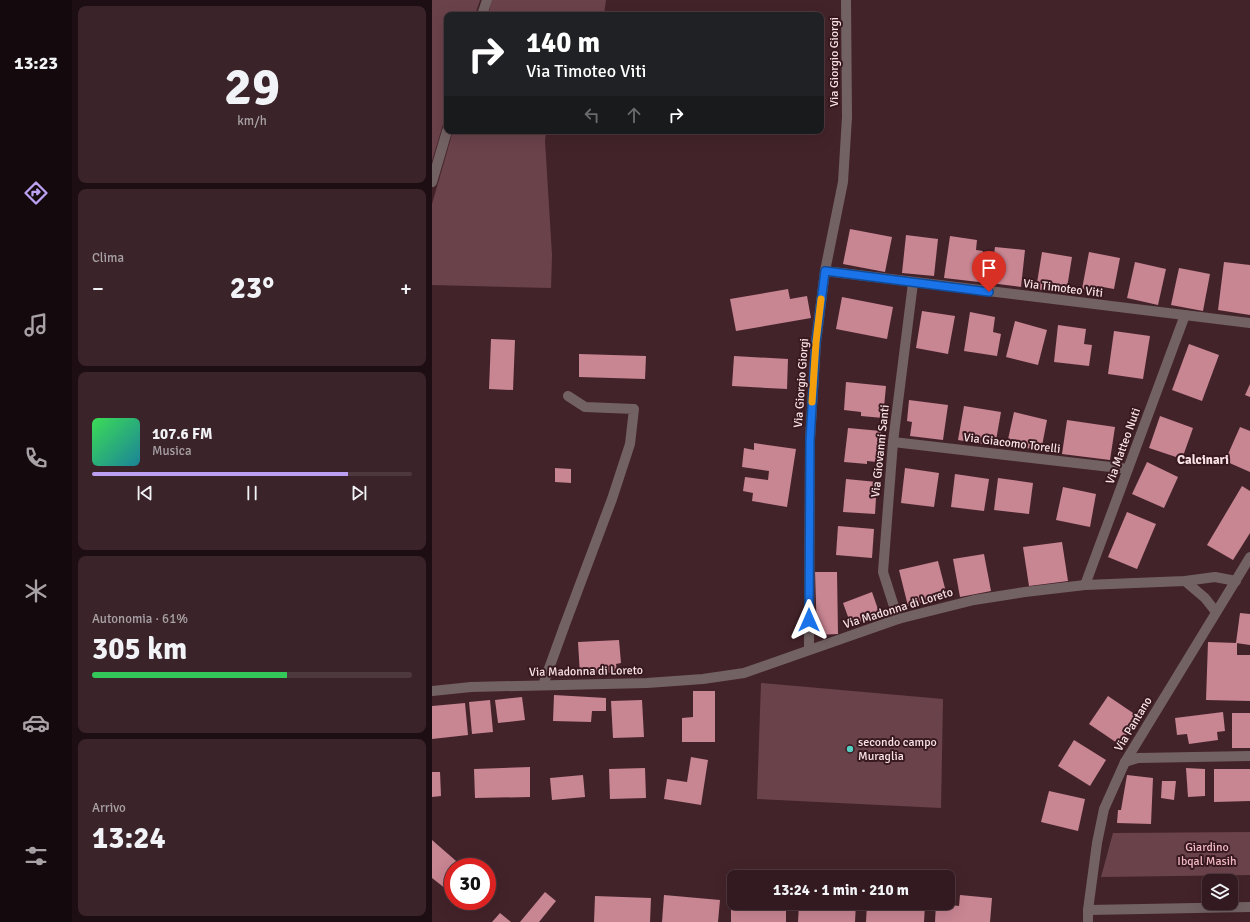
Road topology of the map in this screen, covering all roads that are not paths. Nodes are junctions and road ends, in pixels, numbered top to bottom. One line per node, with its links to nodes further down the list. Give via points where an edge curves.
1 (486, 0): 3 (street)
2 (846, 0): 6 (street, Via Giorgio Giorgi, via 847,117 843,182)
3 (483, 12)
4 (446, 134): 5 (street)
5 (432, 182)
6 (825, 271): 7 (street, Via Timoteo Viti); 19 (street, Via Giorgio Giorgi, via 816,342 810,440)
7 (913, 283): 8 (street, Via Timoteo Viti); 11 (street, Via Giovanni Santi)
8 (1185, 315): 9 (street, Via Timoteo Viti); 12 (street, Via Matteo Nuti)
9 (1250, 323)
10 (568, 396): 20 (street, via 585,407 634,409 630,444 612,499)
11 (893, 442): 12 (street, Via Giacomo Torelli); 18 (street, Via Giovanni Santi, via 883,572)
12 (1128, 469): 16 (street, Via Matteo Nuti)
13 (1250, 557): 15 (street, Via Pantano)
14 (1184, 581): 15 (street, Via Madonna di Loreto, via 1215,577); 16 (street, Via Madonna di Loreto); 17 (street, via 1205,598)
15 (1236, 581): 17 (street, Via Pantano)
16 (1085, 585): 18 (street, Via Madonna di Loreto, via 974,600)
17 (1216, 612): 23 (street, Via Pantano)
18 (898, 620): 19 (street, Via Madonna di Loreto)
19 (809, 650): 20 (street, Via Madonna di Loreto, via 744,673 703,680)
20 (543, 685): 21 (street, Via Madonna di Loreto)
21 (432, 691)
22 (1250, 756): 23 (street, via 1138,758)
23 (1125, 762): 25 (street, Via Pantano, via 1104,809)
24 (1250, 908): 25 (street)
25 (1088, 910): 26 (street, Via Pantano)
26 (1088, 922)

